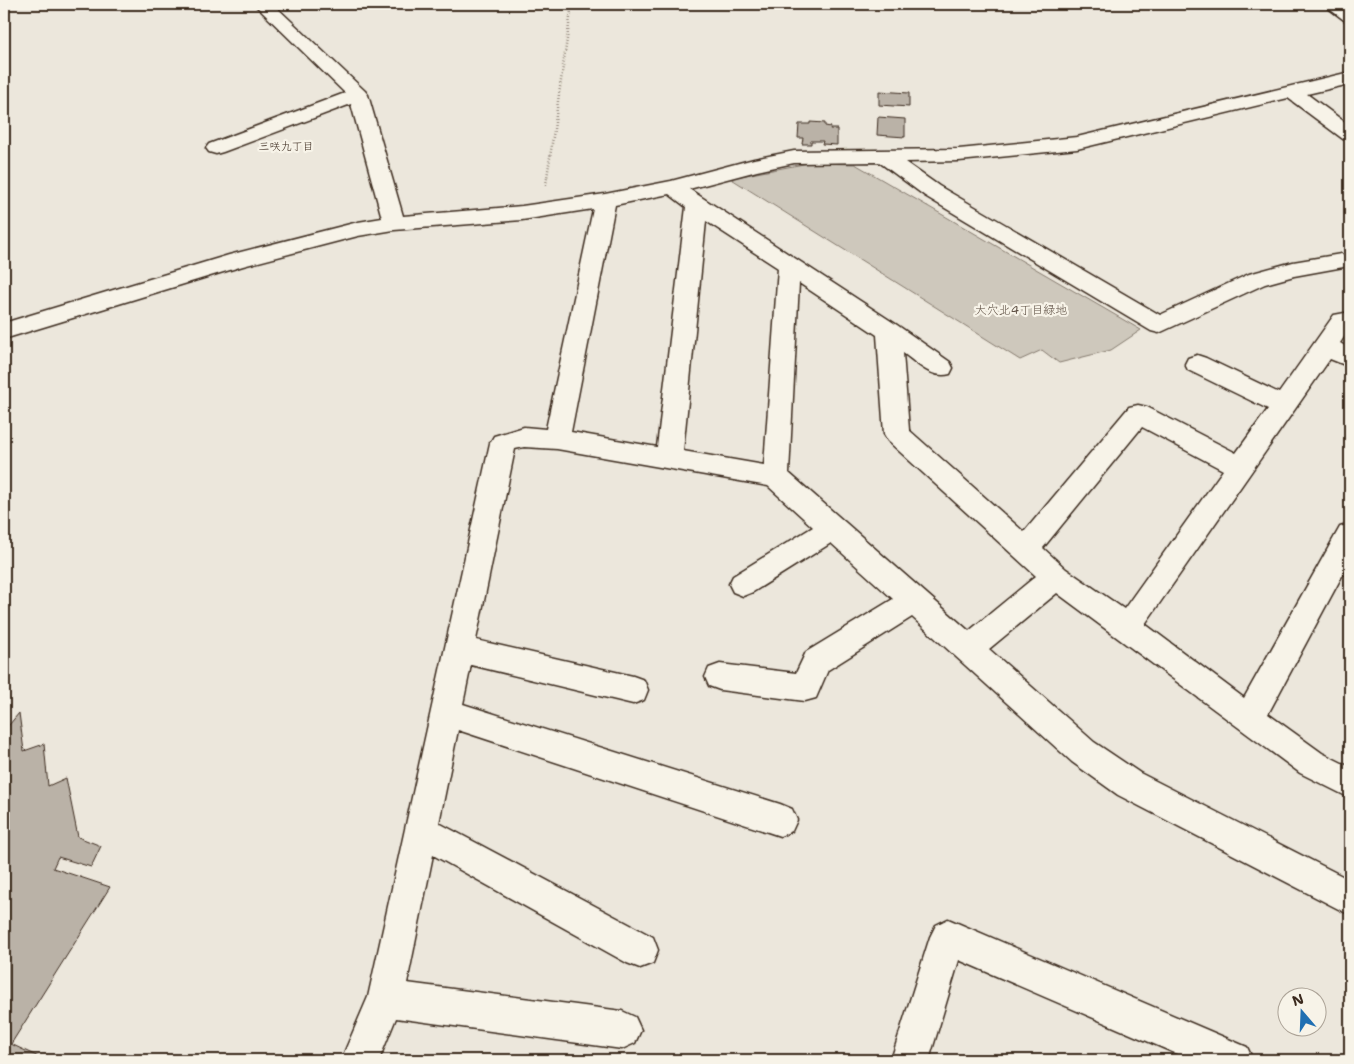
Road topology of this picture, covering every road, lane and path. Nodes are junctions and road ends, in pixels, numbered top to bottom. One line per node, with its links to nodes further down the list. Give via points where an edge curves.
1 (263, 4): 7 (street)
2 (572, 4): 14 (path)
3 (1332, 4): 4 (street)
4 (1350, 16)
5 (1350, 78): 6 (street)
6 (1292, 92): 8 (street); 10 (street, via 1077,143 958,155)
7 (358, 95): 9 (street); 15 (street)
8 (1350, 135)
9 (216, 148)
10 (884, 156): 11 (street, via 794,156); 16 (street, via 932,191 1158,324 1257,279)
11 (674, 187): 12 (street); 13 (street)
12 (605, 201): 14 (street); 26 (street)
13 (697, 205): 17 (street); 27 (street)
14 (542, 210): 15 (street)
15 (394, 223): 19 (street, via 236,260)
16 (1341, 261)
17 (789, 267): 20 (street); 29 (street)
18 (1350, 320): 21 (street, via 1342,321)
19 (4, 331)
20 (889, 331): 24 (street); 32 (street, via 897,434)
21 (1326, 346): 22 (street); 25 (street)
22 (1350, 359)
23 (1197, 364): 25 (street)
24 (941, 368)
25 (1283, 406): 28 (street)
26 (557, 439): 27 (street); 37 (street, via 524,437 503,443)
27 (670, 458): 29 (street)
28 (1240, 467): 32 (street, via 1138,414); 36 (street)
29 (776, 477): 30 (street)
30 (833, 528): 34 (street); 35 (street)
31 (1350, 535): 42 (street)
32 (1025, 550): 33 (street)
33 (1056, 577): 36 (street); 38 (street)
34 (743, 584)
35 (914, 601): 38 (street); 39 (street, via 817,661 805,688)
36 (1127, 627): 42 (street)
37 (460, 649): 40 (street); 41 (street)
38 (968, 649): 46 (street, via 1083,752 1129,784)
39 (720, 677)
40 (634, 690)
41 (446, 712): 44 (street); 45 (street)
42 (1249, 719): 43 (street, via 1311,764)
43 (1350, 783)
44 (780, 820)
45 (421, 831): 47 (street); 48 (street)
46 (1350, 898)
47 (640, 950)
48 (386, 998): 49 (street); 50 (street)
49 (622, 1030)
50 (360, 1060)
51 (910, 1060): 52 (street, via 948,937)
52 (1234, 1060)

